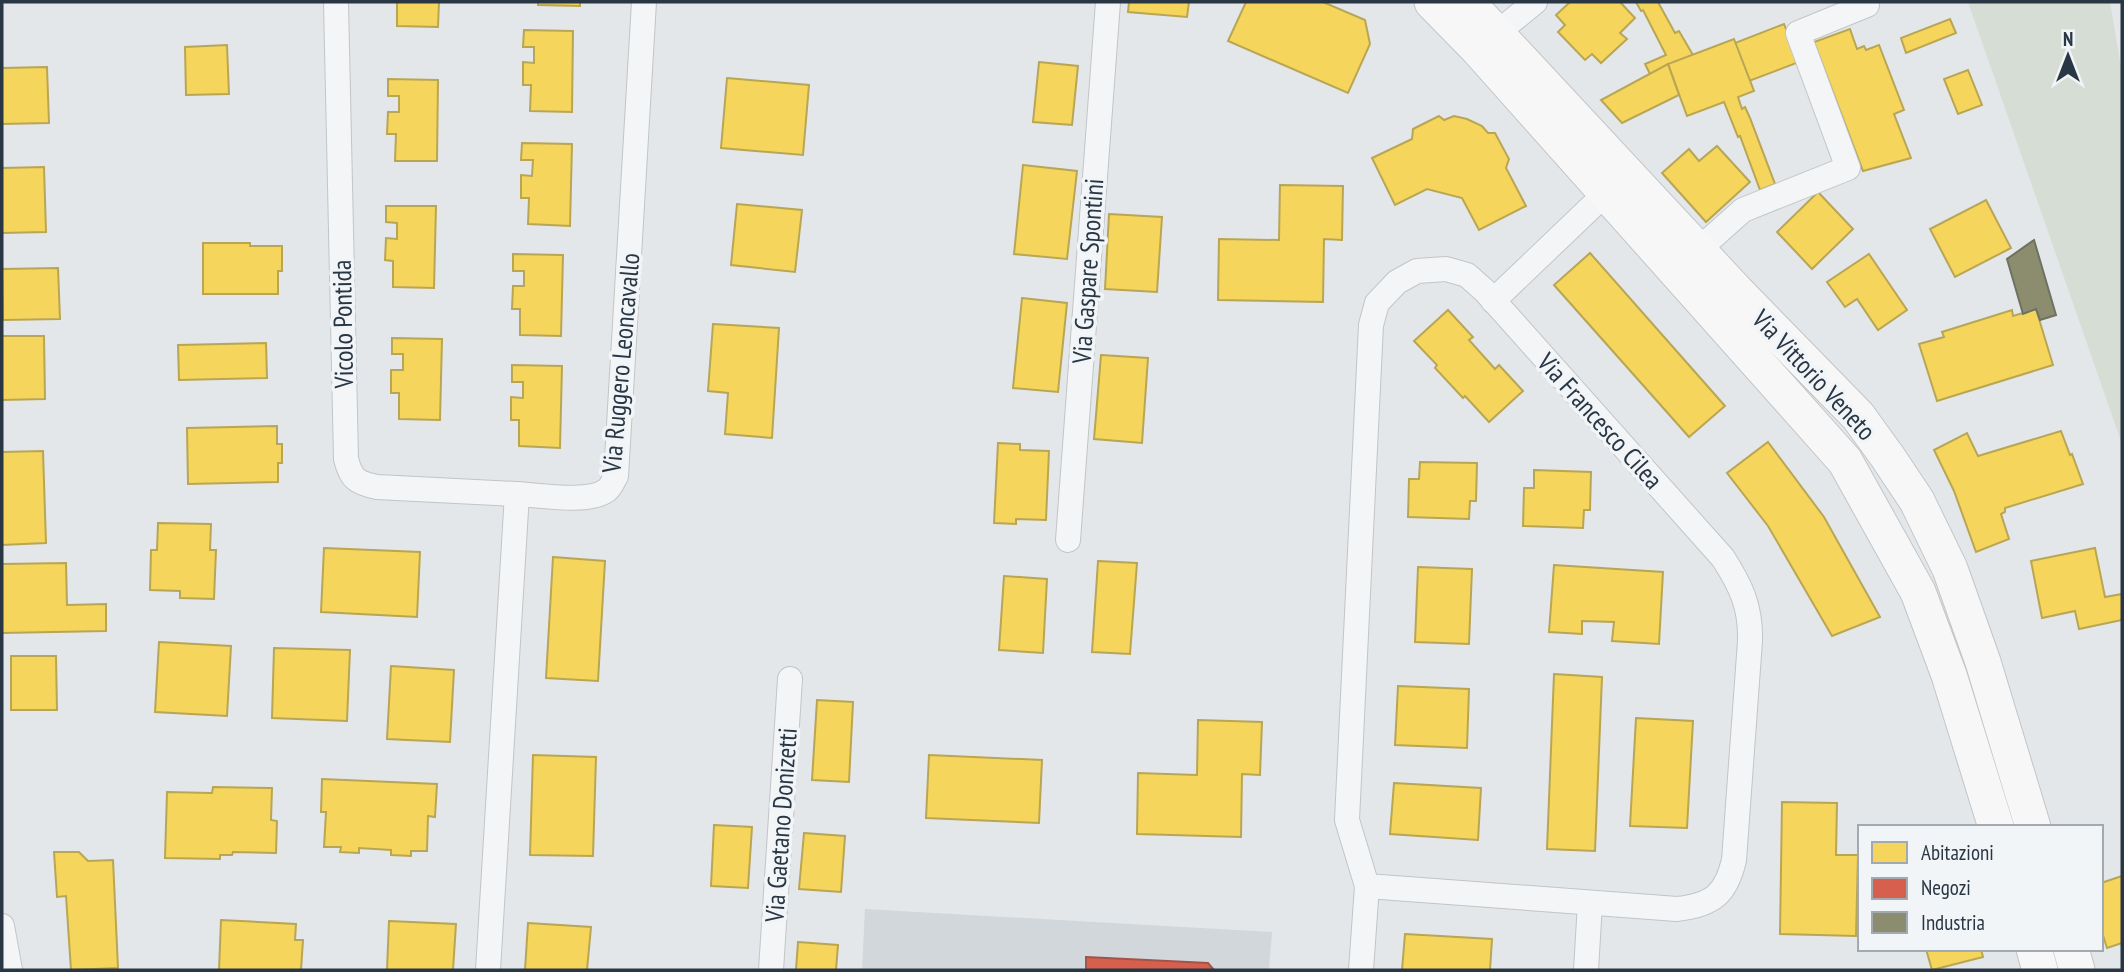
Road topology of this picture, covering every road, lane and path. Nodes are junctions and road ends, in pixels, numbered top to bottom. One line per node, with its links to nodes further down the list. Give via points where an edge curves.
1 (336, 2): 12 (street, Vicolo Pontida, via 349,471 363,485 377,487)
2 (644, 2): 12 (street, Via Ruggero Leoncavallo, via 616,476 609,489 597,495)
3 (1108, 2): 13 (street, Via Gaspare Spontini)
4 (1432, 2): 8 (street, Via Vittorio Veneto)
5 (1467, 2): 8 (street, Via Vittorio Veneto)
6 (1535, 2): 8 (street)
7 (1867, 5): 10 (street, via 1798,33 1848,168 1743,210)
8 (1487, 41): 9 (street, Via Vittorio Veneto); 10 (street, Via Vittorio Veneto)
9 (1606, 193): 10 (street, Via Vittorio Veneto); 11 (street)
10 (1686, 260): 15 (street, Via Vittorio Veneto, via 1844,461 1918,592); 16 (street, Via Vittorio Veneto, via 1858,416 1917,501 1955,580)
11 (1493, 301): 17 (street, Via Francesco Cilea, via 1467,275 1446,268 1417,271 1396,282 1377,303 1370,325 1347,820); 18 (street, Via Francesco Cilea, via 1723,558 1741,589 1751,621 1729,881 1698,907)
12 (517, 494): 23 (street)
13 (1068, 540)
14 (790, 679): 24 (street, Via Gaetano Donizetti)
15 (1995, 825)
16 (2032, 825)
17 (1367, 886): 18 (street, Via Francesco Cilea); 25 (street, Via Francesco Cilea)
18 (1590, 903): 26 (street)
19 (2, 926): 22 (street)
20 (2035, 951): 27 (street)
21 (2072, 951): 28 (street)
22 (10, 970)
23 (488, 970)
24 (771, 970)
25 (1361, 970)
26 (1586, 970)
27 (2040, 970)
28 (2077, 970)

